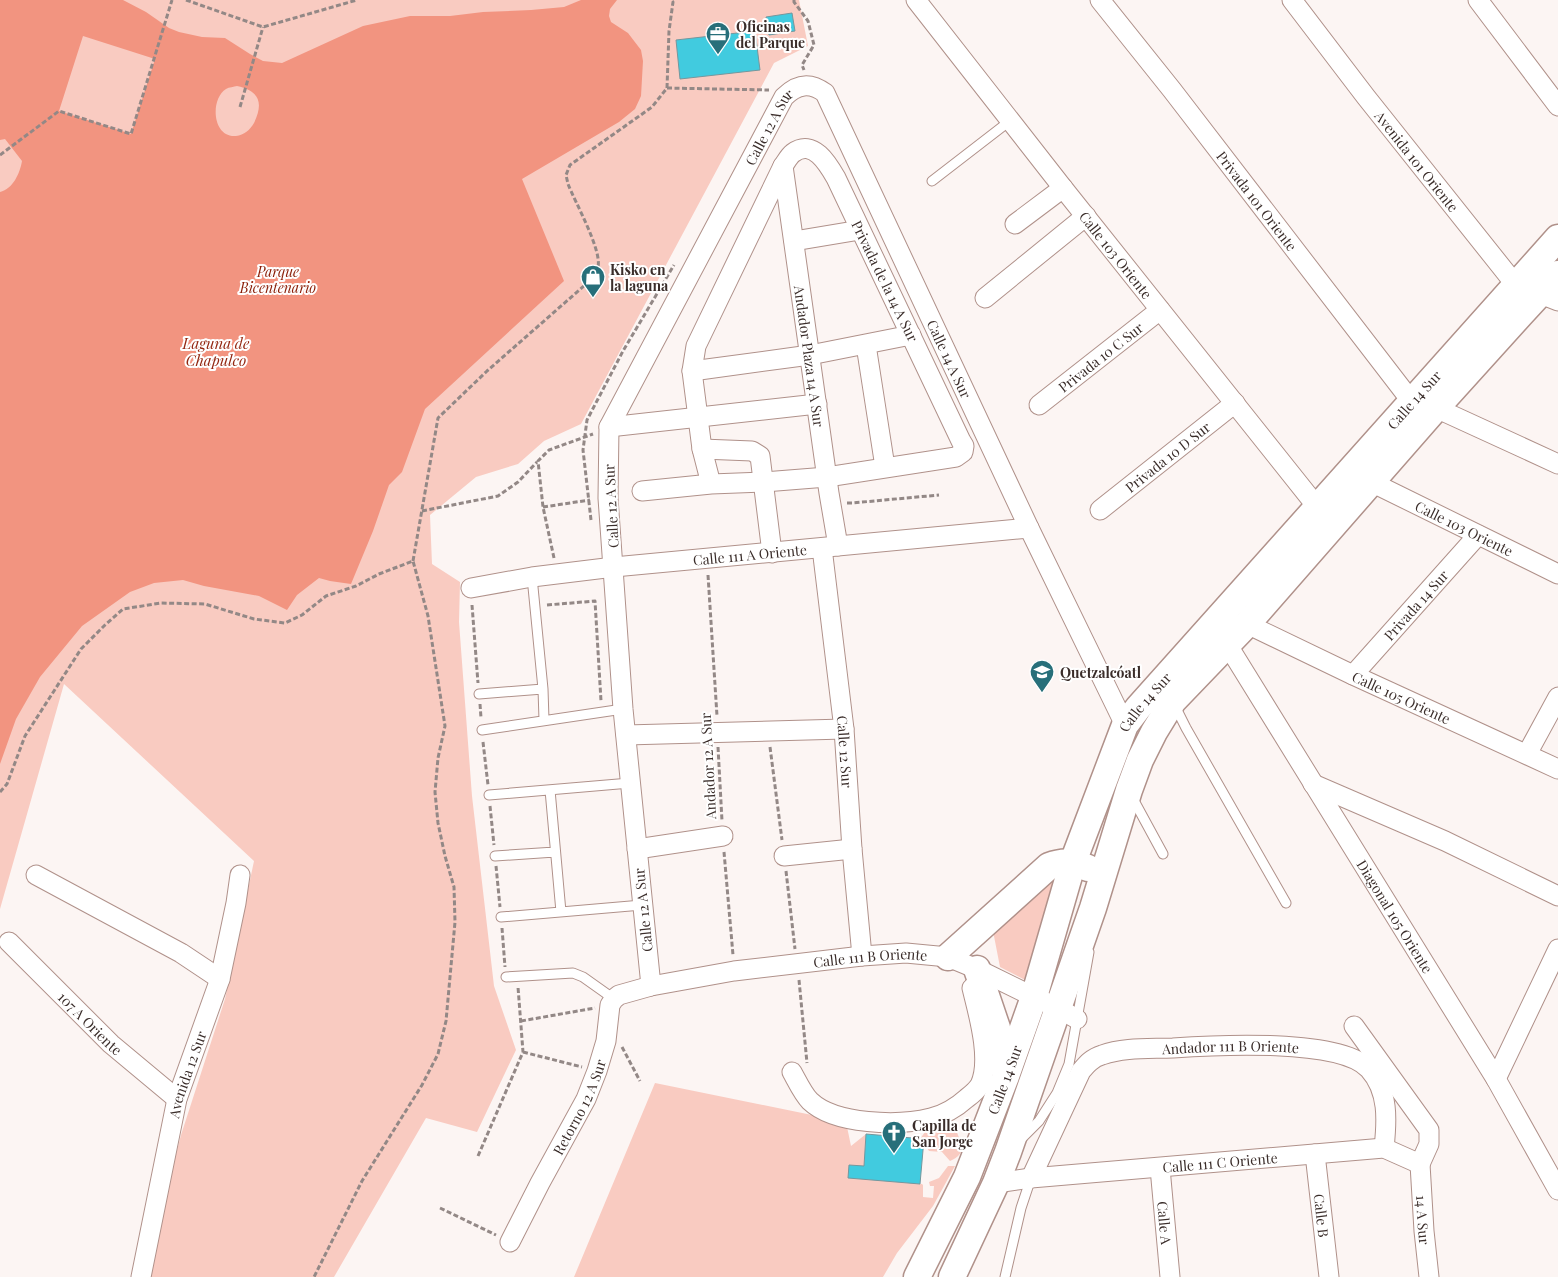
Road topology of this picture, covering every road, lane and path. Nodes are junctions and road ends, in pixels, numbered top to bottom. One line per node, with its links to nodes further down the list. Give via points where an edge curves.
1 (186, 0): 10 (path)
2 (358, 0): 10 (path)
3 (671, 0): 11 (path)
4 (794, 0): 12 (path, via 808,22 814,45 802,65)
5 (916, 0): 15 (street, Calle 103 Oriente)
6 (1100, 0): 37 (street, Privada 101 Oriente)
7 (1292, 0): 26 (street, Avenida 101 Oriente)
8 (1478, 0): 14 (street)
9 (172, 1): 16 (path, via 131,134 59,111)
10 (263, 27): 13 (path)
11 (667, 88): 12 (path); 55 (path, via 652,107 570,165 566,175 568,184 592,240 598,269 593,278 438,418)
12 (800, 88): 39 (street, Calle 12 A Sur, via 784,97); 56 (street, Calle 14 A Sur, via 818,88 825,93 833,108)
13 (240, 106)
14 (1558, 106)
15 (1011, 120): 18 (lane); 19 (street, Calle 103 Oriente)
16 (0, 155)
17 (783, 166): 22 (street, Privada de la 14 A Sur, via 800,149 818,153 836,178); 24 (street, Andador Plaza 14 A Sur); 33 (street, via 698,340)
18 (932, 181)
19 (1063, 188): 20 (street, Calle 103 Oriente); 21 (street)
20 (1086, 216): 27 (street); 29 (street, Calle 103 Oriente)
21 (1015, 224)
22 (860, 230): 24 (street); 30 (street, Privada de la 14 A Sur)
23 (1558, 238): 26 (main road, Calle 14 Sur)
24 (794, 241): 32 (street, Andador Plaza 14 A Sur)
25 (1558, 274): 28 (main road, Calle 14 Sur)
26 (1515, 284): 28 (street, Avenida 101 Oriente); 37 (main road, Calle 14 Sur)
27 (985, 298)
28 (1549, 298): 37 (main road, Calle 14 Sur, via 1520,314)
29 (1160, 310): 35 (street, Calle 103 Oriente); 36 (street, Privada 10 C Sur)
30 (911, 334): 31 (street); 43 (street, Privada de la 14 A Sur, via 964,446 963,452 956,457)
31 (866, 345): 32 (street); 43 (street)
32 (810, 355): 33 (street); 34 (street, Andador Plaza 14 A Sur)
33 (692, 371): 38 (street)
34 (817, 404): 38 (street); 44 (street, Andador Plaza 14 A Sur)
35 (1235, 404): 53 (street, Calle 103 Oriente); 54 (street, Privada 10 D Sur)
36 (1039, 405)
37 (1424, 405): 42 (street); 46 (main road, Calle 14 Sur); 53 (main road, Calle 14 Sur)
38 (698, 417): 39 (street); 40 (street)
39 (609, 427): 41 (path, via 548,450); 50 (street, Calle 12 A Sur)
40 (702, 449): 45 (street, via 758,454); 47 (street)
41 (538, 461): 52 (path); 55 (path, via 518,482 498,496)
42 (1558, 464)
43 (885, 466): 44 (street)
44 (826, 476): 45 (street); 58 (street, Andador Plaza 14 A Sur)
45 (764, 482): 47 (street); 59 (street)
46 (1371, 482): 57 (street, Calle 103 Oriente); 68 (main road, Calle 14 Sur)
47 (711, 484): 48 (street)
48 (642, 491)
49 (939, 495): 51 (path)
50 (608, 498): 52 (path); 62 (street, Calle 12 A Sur)
51 (852, 503)
52 (543, 507): 63 (path)
53 (1318, 508): 78 (main road, Calle 14 Sur)
54 (1100, 510)
55 (422, 511): 61 (path)
56 (1029, 528): 58 (street, Calle 111 A Oriente); 78 (street, Calle 14 A Sur)
57 (1478, 535): 64 (street, Calle 103 Oriente); 70 (street, Privada 14 Sur)
58 (830, 547): 59 (street, Calle 111 A Oriente); 79 (street, Calle 12 Sur)
59 (772, 553): 60 (street, Calle 111 A Oriente)
60 (707, 560): 62 (street, Calle 111 A Oriente); 81 (path, Andador 12 A Sur)
61 (413, 561): 89 (path, via 326,596 302,615 285,623 254,619 205,604 161,604 123,609 81,649 24,736 7,784); 143 (path, via 428,616 445,726 435,792 441,839 454,887 455,922 446,1021 438,1054 362,1181)
62 (614, 567): 63 (street, Calle 111 A Oriente); 75 (street, Calle 12 A Sur)
63 (556, 574): 65 (street, Calle 111 A Oriente)
64 (1558, 574)
65 (532, 577): 66 (street, Calle 111 A Oriente); 67 (lane)
66 (471, 588)
67 (535, 606): 71 (lane); 76 (path, via 594,601)
68 (1246, 624): 69 (main road, Calle 14 Sur); 70 (street, Calle 105 Oriente)
69 (1227, 644): 74 (main road, Calle 14 Sur); 86 (street, Diagonal 105 Oriente)
70 (1353, 675): 83 (street, Calle 105 Oriente)
71 (543, 688): 72 (lane); 77 (lane)
72 (479, 694)
73 (1558, 697): 83 (street)
74 (1173, 701): 88 (main road, Calle 14 Sur, via 1150,739); 103 (lane)
75 (623, 709): 76 (lane); 82 (street, Calle 12 A Sur)
76 (602, 712): 77 (lane)
77 (544, 720): 80 (lane)
78 (1125, 725): 98 (main road, Calle 14 Sur)
79 (844, 729): 81 (street); 93 (street, Calle 12 Sur)
80 (482, 730)
81 (718, 733): 82 (street); 91 (path, Andador 12 A Sur)
82 (626, 735): 85 (street, Calle 12 A Sur)
83 (1527, 754): 84 (street, Calle 105 Oriente)
84 (1558, 769)
85 (630, 783): 87 (lane); 92 (street, Calle 12 A Sur)
86 (1313, 784): 102 (street, via 1444,841); 127 (street, Diagonal 105 Oriente)
87 (550, 790): 90 (lane); 94 (lane)
88 (1129, 790): 95 (lane); 99 (main road, Calle 14 Sur)
89 (0, 792)
90 (489, 795)
91 (723, 836): 92 (street); 112 (path, Andador 12 A Sur)
92 (637, 849): 104 (street, Calle 12 A Sur)
93 (852, 849): 97 (street); 109 (street, Calle 12 Sur)
94 (556, 852): 96 (lane); 105 (lane)
95 (1164, 854)
96 (495, 856)
97 (784, 856)
98 (1073, 862): 99 (main road); 111 (main road, via 1049,866); 117 (main road, Calle 14 Sur)
99 (1103, 874): 119 (main road, Calle 14 Sur)
100 (36, 875): 115 (street, via 181,953)
101 (240, 875): 115 (street, Avenida 12 Sur)
102 (1558, 896)
103 (1286, 903)
104 (642, 905): 105 (lane); 116 (street, Calle 12 A Sur)
105 (561, 912): 106 (lane)
106 (501, 917)
107 (8, 942): 129 (street, 107 A Oriente, via 111,1044)
108 (1558, 949): 127 (street)
109 (862, 956): 110 (street, Calle 111 B Oriente); 111 (street, Calle 111 B Oriente, via 906,953)
110 (797, 963): 112 (street, Calle 111 B Oriente); 130 (path)
111 (964, 963): 117 (street, Calle 111 B Oriente); 126 (main road, via 997,1028); 130 (street, via 985,1056 980,1085 962,1103 932,1118 884,1123 837,1116)
112 (734, 971): 116 (street, Calle 111 B Oriente)
113 (518, 976): 114 (lane); 118 (lane, via 579,974); 120 (path)
114 (506, 978)
115 (220, 979): 129 (street, Avenida 12 Sur)
116 (650, 986): 118 (street, via 619,995)
117 (1034, 998): 119 (street, Calle 111 B Oriente); 126 (main road, Calle 14 Sur)
118 (612, 1002): 120 (path); 122 (street, Retorno 12 A Sur)
119 (1068, 1014): 137 (main road, Calle 14 Sur)
120 (521, 1021): 123 (path)
121 (1354, 1026): 134 (street, via 1429,1130 1429,1144)
122 (606, 1041): 124 (street, Retorno 12 A Sur); 128 (path, via 620,1044)
123 (523, 1052): 124 (path); 133 (path)
124 (597, 1071): 141 (street, Retorno 12 A Sur, via 586,1099)
125 (792, 1072): 130 (street)
126 (1006, 1076): 140 (main road, Calle 14 Sur, via 967,1177)
127 (1496, 1079): 138 (street, Diagonal 105 Oriente)
128 (640, 1081)
129 (177, 1099): 142 (street, Avenida 12 Sur)
130 (810, 1102)
131 (1384, 1148): 132 (street, Calle 111 C Oriente); 134 (street, Calle 111 C Oriente); 136 (street, Andador 111 B Oriente, via 1387,1120 1383,1093 1377,1079 1368,1068 1341,1054 1239,1044 1130,1050 1102,1055 1091,1060 1081,1071)
132 (1315, 1154): 135 (street, Calle 111 C Oriente); 149 (street, Calle B)
133 (478, 1156)
134 (1420, 1164): 150 (street, 14 A Sur)
135 (1160, 1168): 136 (street, Calle 111 C Oriente); 148 (street, Calle A)
136 (1031, 1178): 137 (street, Calle 111 C Oriente); 147 (lane)
137 (996, 1183): 146 (main road, Calle 14 Sur)
138 (1558, 1190)
139 (440, 1208): 141 (path)
140 (939, 1233): 144 (main road, via 917,1252); 145 (main road, Calle 14 Sur)
141 (510, 1242)
142 (140, 1277)
143 (314, 1277)
144 (901, 1277)
145 (918, 1277)
146 (952, 1277)
147 (1006, 1277)
148 (1170, 1277)
149 (1329, 1277)
150 (1429, 1277)

